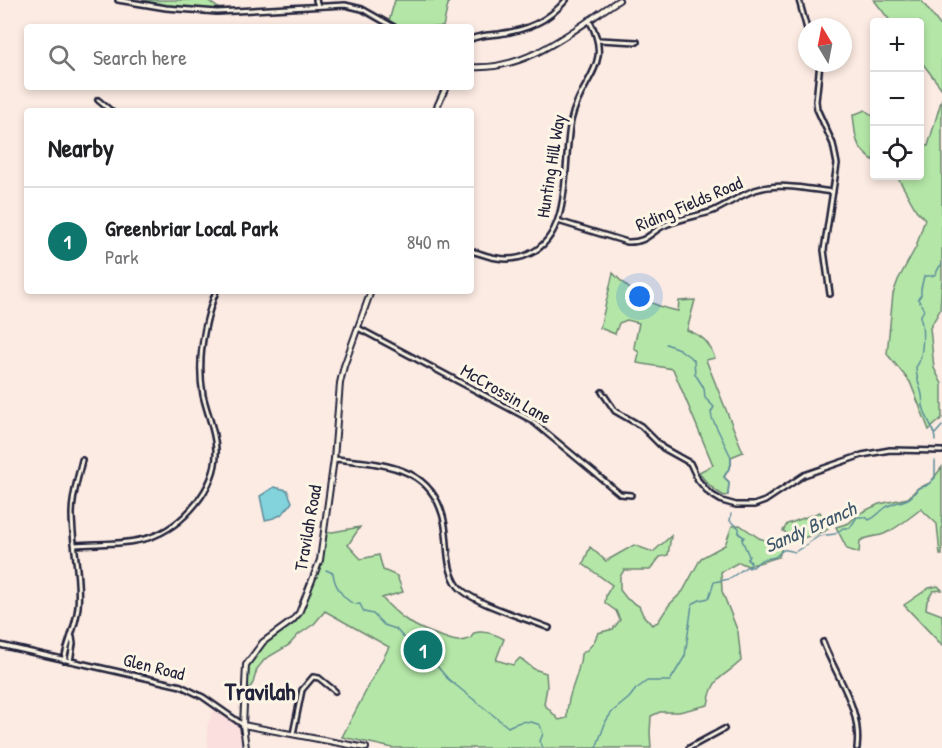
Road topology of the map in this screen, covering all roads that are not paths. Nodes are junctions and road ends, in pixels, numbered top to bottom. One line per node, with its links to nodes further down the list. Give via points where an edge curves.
1 (118, 0): 6 (street, via 217,12)
2 (316, 0): 6 (street)
3 (566, 0): 10 (street, via 531,27)
4 (619, 0): 8 (main road)
5 (799, 0): 7 (street)
6 (318, 6): 9 (street, via 352,6)
7 (804, 18)
8 (589, 20): 11 (street); 13 (main road, via 522,60)
9 (389, 24)
10 (474, 38)
11 (599, 40): 12 (street); 20 (street, Hunting Hill Way, via 597,63 571,121)
12 (637, 42)
13 (474, 67)
14 (819, 72): 19 (street, via 816,101 836,154)
15 (445, 90): 18 (main road)
16 (98, 100): 17 (street)
17 (107, 108)
18 (436, 108)
19 (833, 192): 20 (street, Riding Fields Road, via 796,187 756,190 714,210 664,225 636,242); 24 (street, via 824,249)
20 (558, 221): 21 (street, Hunting Hill Way, via 540,247 522,257 496,258)
21 (474, 251)
22 (215, 294): 31 (street, via 201,359 203,394 216,446 206,488 189,512 157,535 135,541)
23 (370, 294): 25 (main road, Travilah Road)
24 (830, 294)
25 (358, 328): 29 (main road, Travilah Road, via 340,383); 30 (street, McCrossin Lane, via 531,420 620,494)
26 (602, 392): 27 (street, via 615,411 641,426 663,448 690,463 705,490 736,505 765,501 804,475 862,454)
27 (942, 451)
28 (82, 459): 31 (street, via 73,503)
29 (334, 459): 32 (street, via 393,466 418,479 442,513 450,569 459,586 478,599); 39 (main road, Travilah Road, via 320,560 299,613 263,642 248,660)
30 (631, 495)
31 (75, 545): 33 (street, via 79,593)
32 (549, 628)
33 (72, 637): 36 (street); 37 (street)
34 (823, 642): 46 (street, via 855,714)
35 (0, 645): 36 (street, Glen Road)
36 (64, 660): 37 (street, Glen Road)
37 (70, 661): 39 (street, Glen Road, via 181,686)
38 (335, 691): 41 (street, via 313,677 302,690)
39 (243, 725): 41 (main road, Glen Road); 43 (main road, Travilah Road)
40 (724, 729): 45 (street)
41 (292, 734): 42 (main road, Glen Road)
42 (345, 746): 44 (main road, Glen Road)
43 (246, 748)
44 (366, 748)
45 (689, 748)
46 (857, 748)

